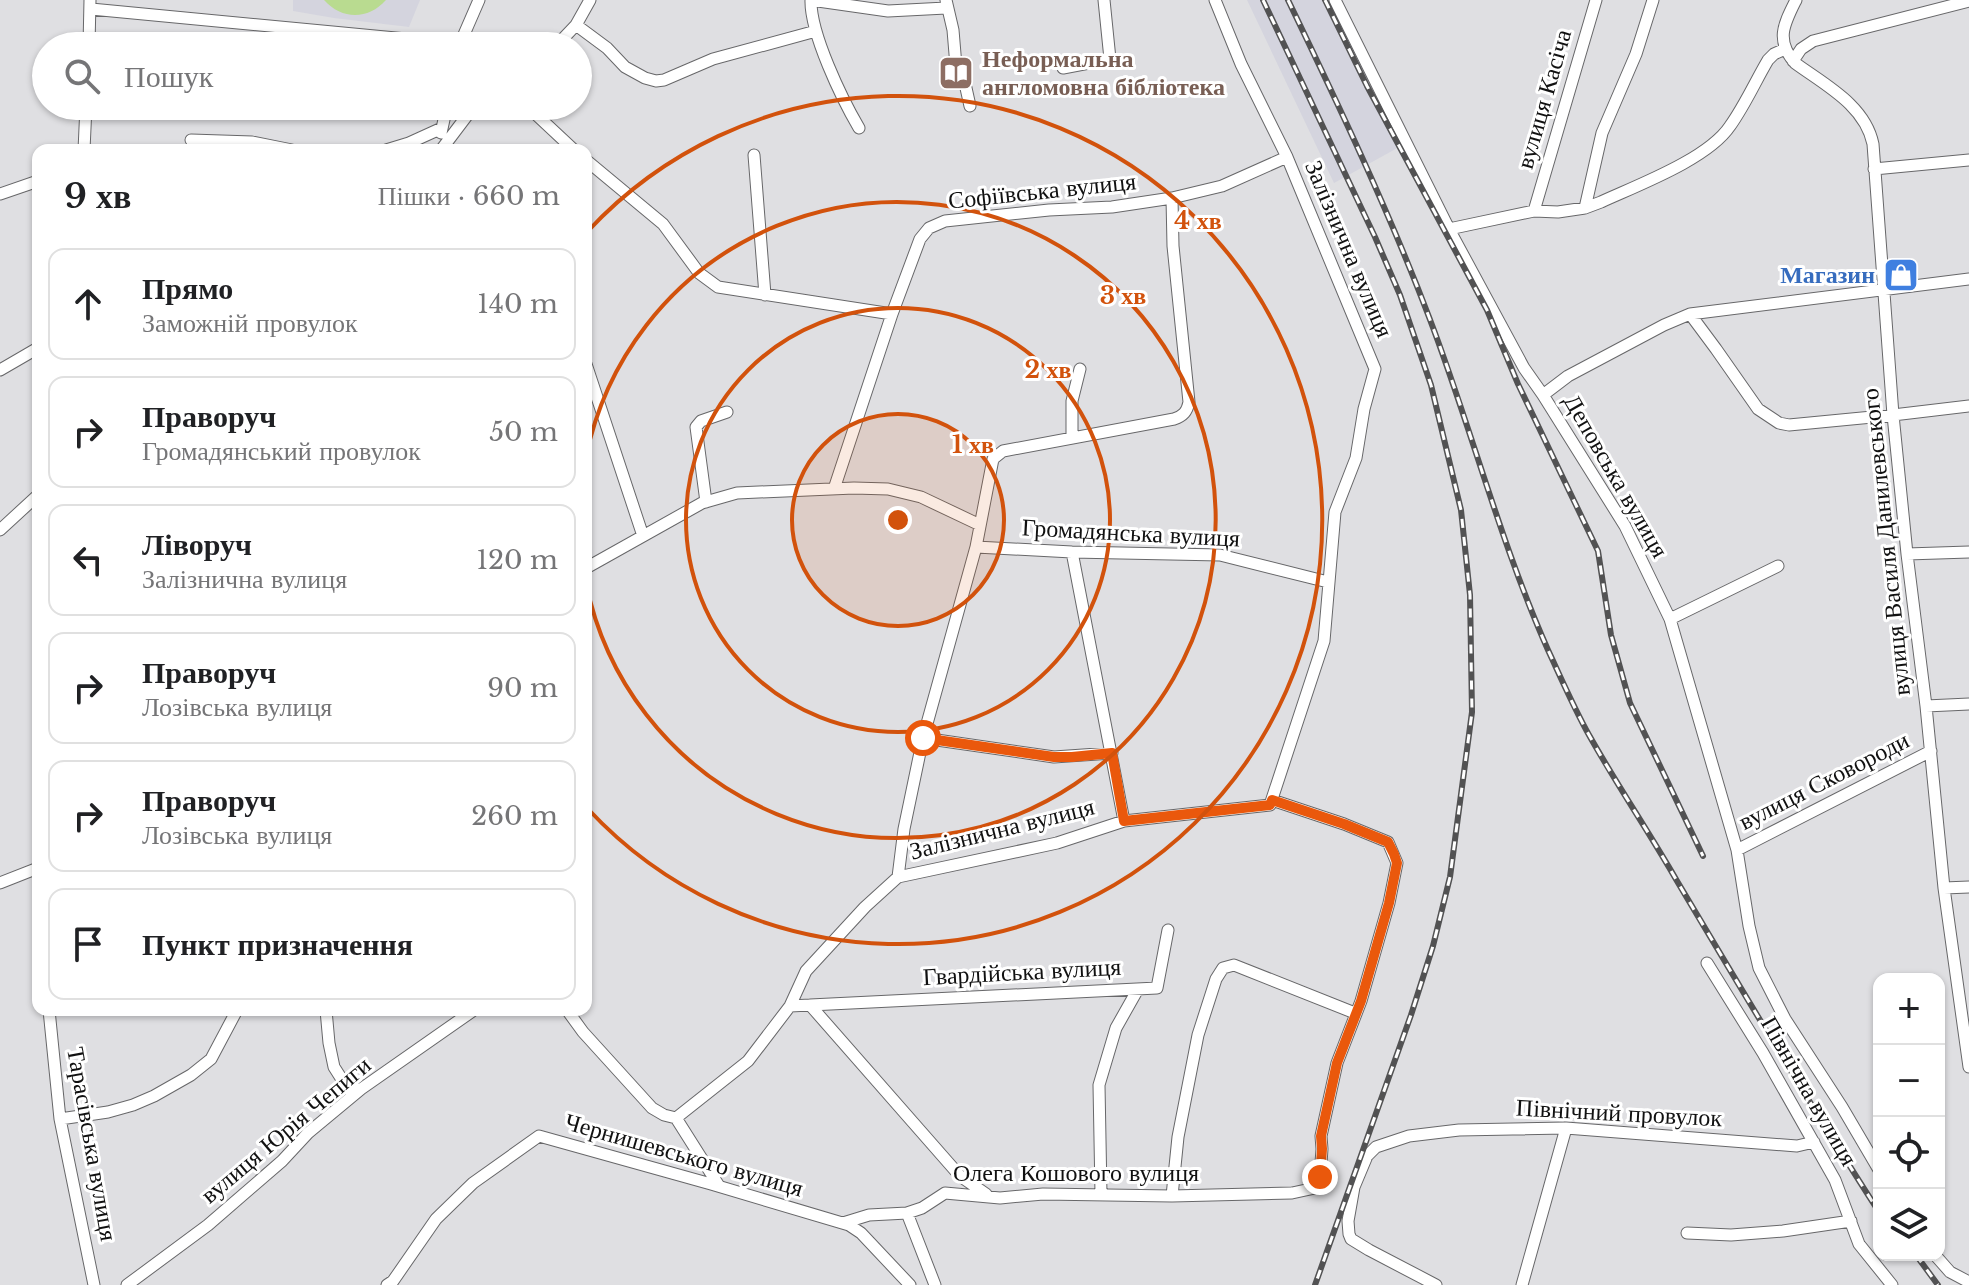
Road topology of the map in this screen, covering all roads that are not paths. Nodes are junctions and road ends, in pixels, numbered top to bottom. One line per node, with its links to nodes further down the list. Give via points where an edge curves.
1 (479, 0): 17 (street)
2 (590, 0): 13 (street)
3 (811, 0): 11 (street, via 888,11); 14 (street)
4 (1104, 0): 23 (street, via 1110,59)
5 (1215, 0): 39 (street, Залізнична вулиця)
6 (1335, 0): 48 (street, Деповська вулиця)
7 (1596, 0): 47 (street, вулиця Касіча)
8 (1653, 0): 46 (street, via 1602,133)
9 (1796, 0): 21 (street, via 1783,31)
10 (1969, 1): 22 (street, via 1813,41)
11 (946, 4): 24 (street, via 956,66)
12 (90, 5): 15 (street); 16 (street)
13 (576, 25): 18 (street); 19 (street)
14 (816, 31): 20 (street, via 656,81 625,67); 30 (street)
15 (89, 32)
16 (339, 32)
17 (465, 32)
18 (569, 32)
19 (585, 32)
20 (592, 37)
21 (1785, 49): 22 (street, вулиця Василя Данилевського); 46 (street, via 1771,57 1730,126 1713,144)
22 (1793, 61): 42 (street, вулиця Василя Данилевського, via 1861,115 1871,136)
23 (1063, 68)
24 (970, 106)
25 (85, 120): 32 (street)
26 (444, 120): 29 (street)
27 (466, 120): 36 (street)
28 (542, 120): 37 (street)
29 (442, 128): 34 (street); 35 (street)
30 (859, 128)
31 (191, 140): 33 (street)
32 (84, 144)
33 (262, 144)
34 (406, 144)
35 (441, 144)
36 (445, 144)
37 (568, 144)
38 (754, 155): 51 (street)
39 (1287, 157): 45 (street, Софіївська вулиця, via 1222,186); 75 (street, Залізнична вулиця, via 1375,369 1356,458 1335,512)
40 (1969, 160): 42 (street)
41 (592, 165): 51 (street, via 663,224 704,279 718,287)
42 (1874, 169): 50 (street, вулиця Василя Данилевського)
43 (32, 183): 44 (street)
44 (0, 194)
45 (1172, 198): 52 (street, Софіївська вулиця, via 934,225 920,239); 62 (street, via 1188,408 1174,419)
46 (1585, 208): 47 (street)
47 (1534, 211): 48 (street)
48 (1449, 229): 58 (street, Деповська вулиця)
49 (1969, 279): 50 (street)
50 (1883, 289): 53 (street); 61 (street, вулиця Василя Данилевського)
51 (765, 295): 52 (street)
52 (892, 314): 63 (street, Софіївська вулиця)
53 (1690, 314): 58 (street, via 1568,376); 61 (street, via 1758,409 1779,423)
54 (32, 351): 56 (street)
55 (1080, 369): 62 (street, via 1072,401)
56 (0, 370)
57 (592, 382): 68 (street)
58 (1543, 395): 76 (street, Деповська вулиця, via 1625,526)
59 (1969, 406): 61 (street)
60 (727, 412): 65 (street, via 696,427)
61 (1893, 415): 72 (street, вулиця Василя Данилевського)
62 (1072, 438): 66 (street, via 995,456)
63 (834, 489): 65 (street, via 737,493); 66 (street, via 903,492)
64 (32, 501): 67 (street)
65 (706, 502): 68 (street)
66 (980, 525): 69 (street)
67 (0, 530)
68 (643, 536): 73 (street)
69 (976, 547): 70 (street, Громадянська вулиця); 79 (street)
70 (1072, 552): 75 (street, Громадянська вулиця, via 1220,555); 81 (street)
71 (1969, 552): 72 (street)
72 (1907, 554): 78 (street, вулиця Василя Данилевського)
73 (592, 565)
74 (1778, 566): 76 (street)
75 (1328, 582): 82 (street, Залізнична вулиця, via 1324,641)
76 (1670, 619): 84 (street, Деповська вулиця)
77 (1969, 704): 78 (street)
78 (1926, 706): 80 (street, вулиця Василя Данилевського)
79 (923, 738): 81 (street, via 1054,757); 86 (street)
80 (1931, 751): 84 (street, вулиця Сковороди); 89 (street, вулиця Василя Данилевського)
81 (1112, 753): 83 (street)
82 (1272, 800): 83 (street, Залізнична вулиця, via 1270,805); 95 (street, via 1388,842 1394,854 1389,903)
83 (1124, 821): 86 (street, Залізнична вулиця, via 1057,843)
84 (1737, 850): 107 (street, Деповська вулиця, via 1759,968)
85 (32, 870): 87 (street)
86 (898, 877): 94 (street, via 806,971)
87 (0, 883)
88 (1969, 887): 89 (street)
89 (1944, 888): 101 (street, вулиця Василя Данилевського)
90 (1168, 930): 92 (street, via 1157,988)
91 (1707, 963): 106 (street, Північна вулиця)
92 (1138, 989): 93 (street, Гвардійська вулиця); 109 (street, Гвардійська вулиця, via 1116,1028 1099,1085)
93 (810, 1005): 94 (street, Гвардійська вулиця); 110 (street, via 960,1176)
94 (790, 1006): 103 (street, via 748,1061)
95 (1355, 1013): 111 (street, Олега Кошового вулиця, via 1330,1092 1315,1188); 111 (street, via 1234,965 1223,968 1198,1035)
96 (50, 1016): 104 (street, Тарасівська вулиця)
97 (232, 1016): 104 (street, via 211,1059 191,1075 133,1105)
98 (327, 1016): 102 (street, via 334,1067 348,1089)
99 (465, 1016): 102 (street, вулиця Юрія Чепиги)
100 (571, 1016): 103 (street, via 652,1108)
101 (1969, 1067)
102 (361, 1089): 119 (street, вулиця Юрія Чепиги, via 220,1215)
103 (676, 1118): 108 (street)
104 (60, 1119): 118 (street, Тарасівська вулиця)
105 (1566, 1128): 106 (street, Північний провулок, via 1797,1146); 123 (street, Північний провулок, via 1409,1136 1376,1147 1367,1156 1354,1187 1348,1221 1351,1239); 124 (street)
106 (1814, 1142): 113 (street, Північна вулиця)
107 (1873, 1160)
108 (719, 1186): 114 (street, Чернишевського вулиця); 120 (street, Чернишевського вулиця, via 539,1136 473,1183 436,1219)
109 (1101, 1194): 110 (street, Олега Кошового вулиця); 111 (street, Олега Кошового вулиця)
110 (990, 1196): 112 (street, Олега Кошового вулиця, via 945,1193)
111 (1172, 1196)
112 (907, 1213): 114 (street, Олега Кошового вулиця); 122 (street)
113 (1851, 1221): 115 (street, via 1731,1235); 125 (street, Північна вулиця, via 1859,1244)
114 (843, 1223): 121 (street, Чернишевського вулиця, via 861,1233)
115 (1687, 1233)
116 (1940, 1261): 117 (street)
117 (1969, 1282)
118 (94, 1285)
119 (127, 1285)
120 (387, 1285)
121 (910, 1285)
122 (935, 1285)
123 (1436, 1285)
124 (1522, 1285)
125 (1892, 1285)

